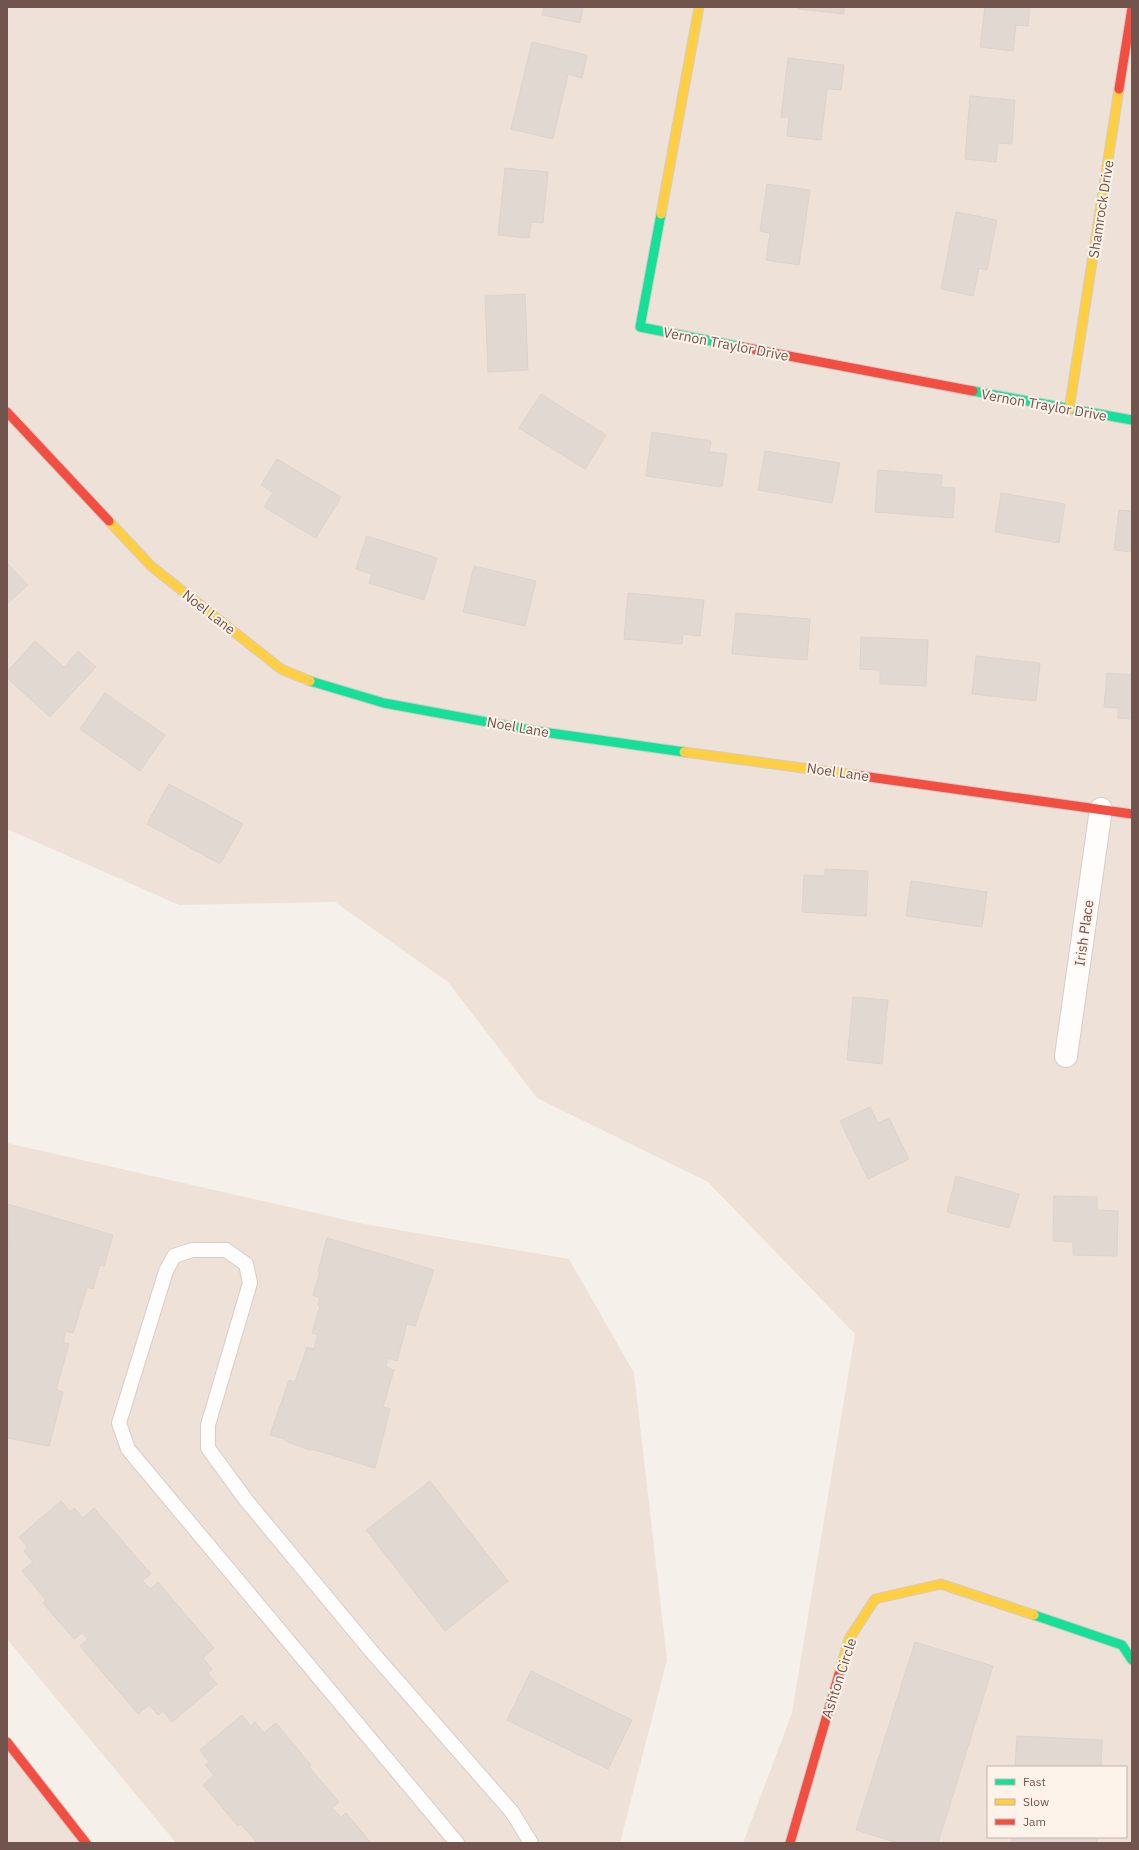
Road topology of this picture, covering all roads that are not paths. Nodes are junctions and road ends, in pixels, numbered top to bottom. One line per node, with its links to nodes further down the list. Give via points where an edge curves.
1 (699, 7): 3 (street, Vernon Traylor Drive, via 640,328)
2 (1132, 8): 3 (street, Shamrock Drive)
3 (1069, 410): 5 (street, Vernon Traylor Drive)
4 (7, 412): 6 (street, Noel Lane, via 151,566 281,668 316,683 384,703 536,731)
5 (1132, 420)
6 (1101, 810): 7 (street, Noel Lane); 8 (street, Irish Place)
7 (1132, 814)
8 (1066, 1056)
9 (1132, 1660): 14 (street, Ashton Circle, via 1122,1645 941,1584 875,1599 849,1640)
10 (7, 1742): 11 (street)
11 (86, 1843)
12 (457, 1843): 13 (lane, via 128,1449 120,1423 166,1271 174,1256 192,1250 226,1250 246,1264 250,1283 208,1425 208,1448 246,1500 372,1652 512,1812)
13 (531, 1843)
14 (790, 1843)

